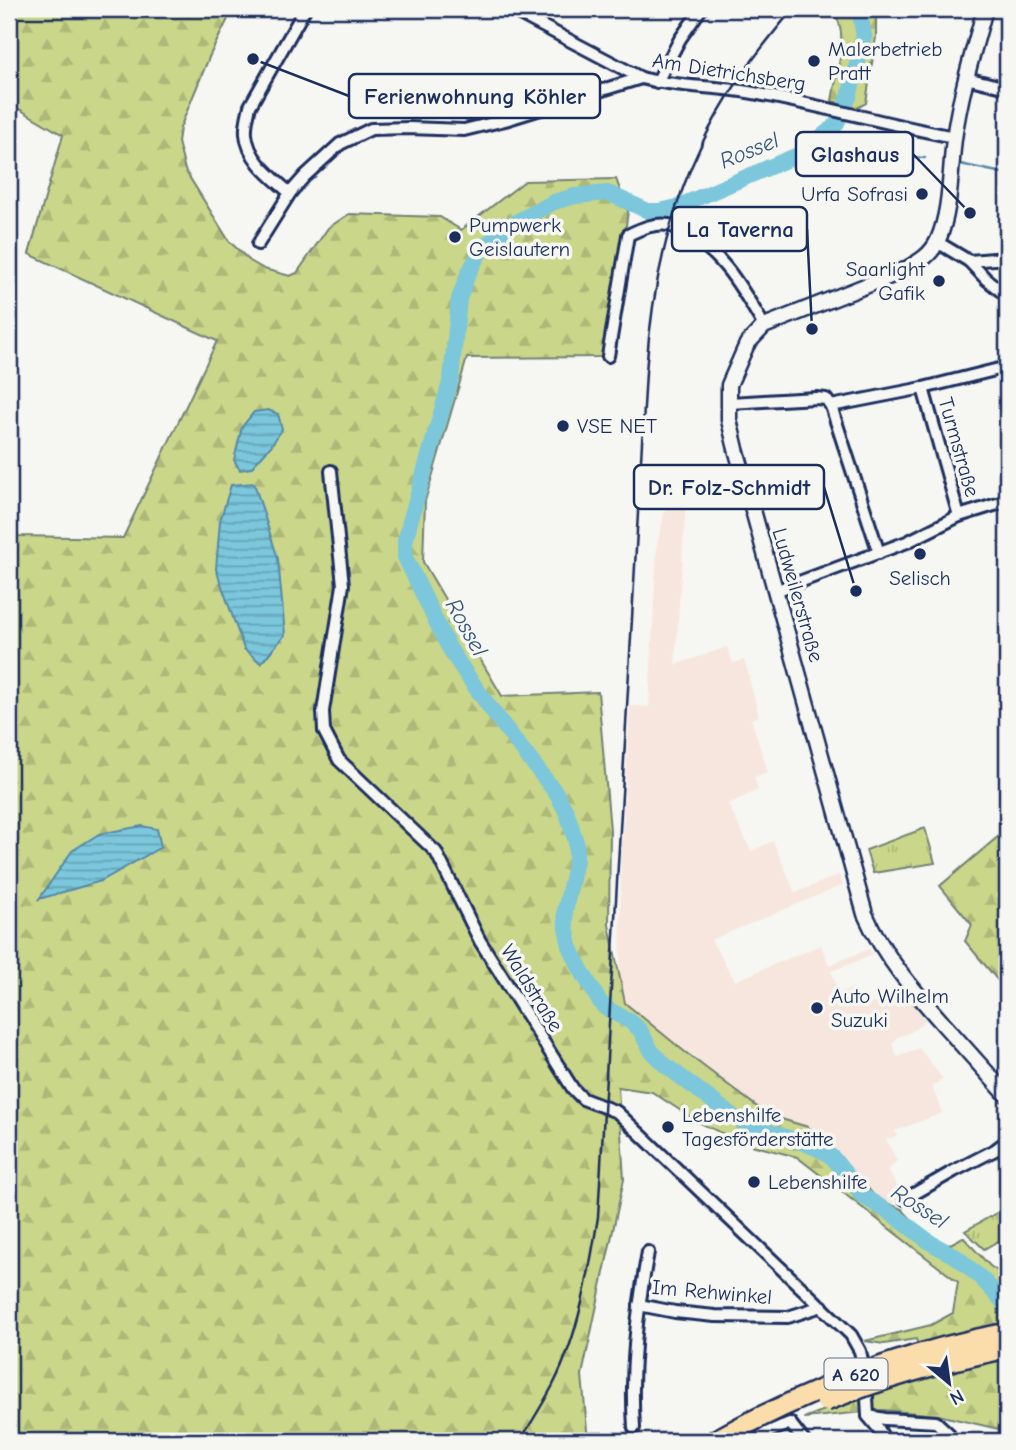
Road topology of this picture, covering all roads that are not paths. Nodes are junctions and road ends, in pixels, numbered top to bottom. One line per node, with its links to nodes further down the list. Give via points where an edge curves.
1 (305, 9): 10 (street, via 250,106 247,122 252,153)
2 (510, 9): 5 (street, Am Dietrichsberg)
3 (701, 9): 7 (street)
4 (985, 9): 6 (main road)
5 (641, 78): 7 (street, Am Dietrichsberg); 10 (street, via 464,130 371,129 340,144)
6 (966, 78): 8 (street); 9 (main road)
7 (657, 82): 9 (street, Am Dietrichsberg, via 748,92)
8 (1007, 88)
9 (954, 137): 11 (main road)
10 (289, 193): 12 (street)
11 (937, 242): 14 (street); 16 (main road, Ludweilerstraße, via 924,259 903,271)
12 (258, 244)
13 (1007, 258): 14 (street)
14 (968, 261): 15 (street)
15 (1007, 296)
16 (764, 326): 17 (street, via 716,255 698,240 657,224 628,235); 20 (main road, Ludweilerstraße, via 737,364 729,385)
17 (608, 356)
18 (1007, 367): 19 (street)
19 (923, 387): 21 (street); 24 (street, Turmstraße)
20 (730, 403): 21 (street, via 816,398 826,399); 26 (main road, Ludweilerstraße, via 729,420)
21 (831, 406): 25 (street)
22 (331, 471): 32 (street, Waldstraße, via 344,585 323,711 324,731 339,760 436,852 480,941 573,1089 583,1099 617,1112)
23 (1007, 501): 24 (street)
24 (959, 516): 25 (street)
25 (879, 553): 26 (street)
26 (775, 591): 27 (main road, Ludweilerstraße, via 865,915 898,970)
27 (1007, 1095)
28 (1007, 1141): 29 (street)
29 (905, 1199)
30 (648, 1252): 31 (street, Im Rehwinkel)
31 (639, 1305): 32 (street, Im Rehwinkel, via 715,1316 788,1317); 36 (street, Im Rehwinkel, via 633,1359)
32 (822, 1307): 35 (street, Waldstraße, via 851,1335 860,1351)
33 (1007, 1333): 37 (highway, A 620, bridge, via 934,1349 851,1376)
34 (1007, 1348): 38 (highway, A 620, bridge, via 878,1381)
35 (868, 1416): 41 (street); 42 (street, via 936,1422)
36 (634, 1428)
37 (714, 1441)
38 (739, 1441)
39 (754, 1441): 40 (street, via 790,1423)
40 (804, 1441)
41 (885, 1441)
42 (952, 1441)

